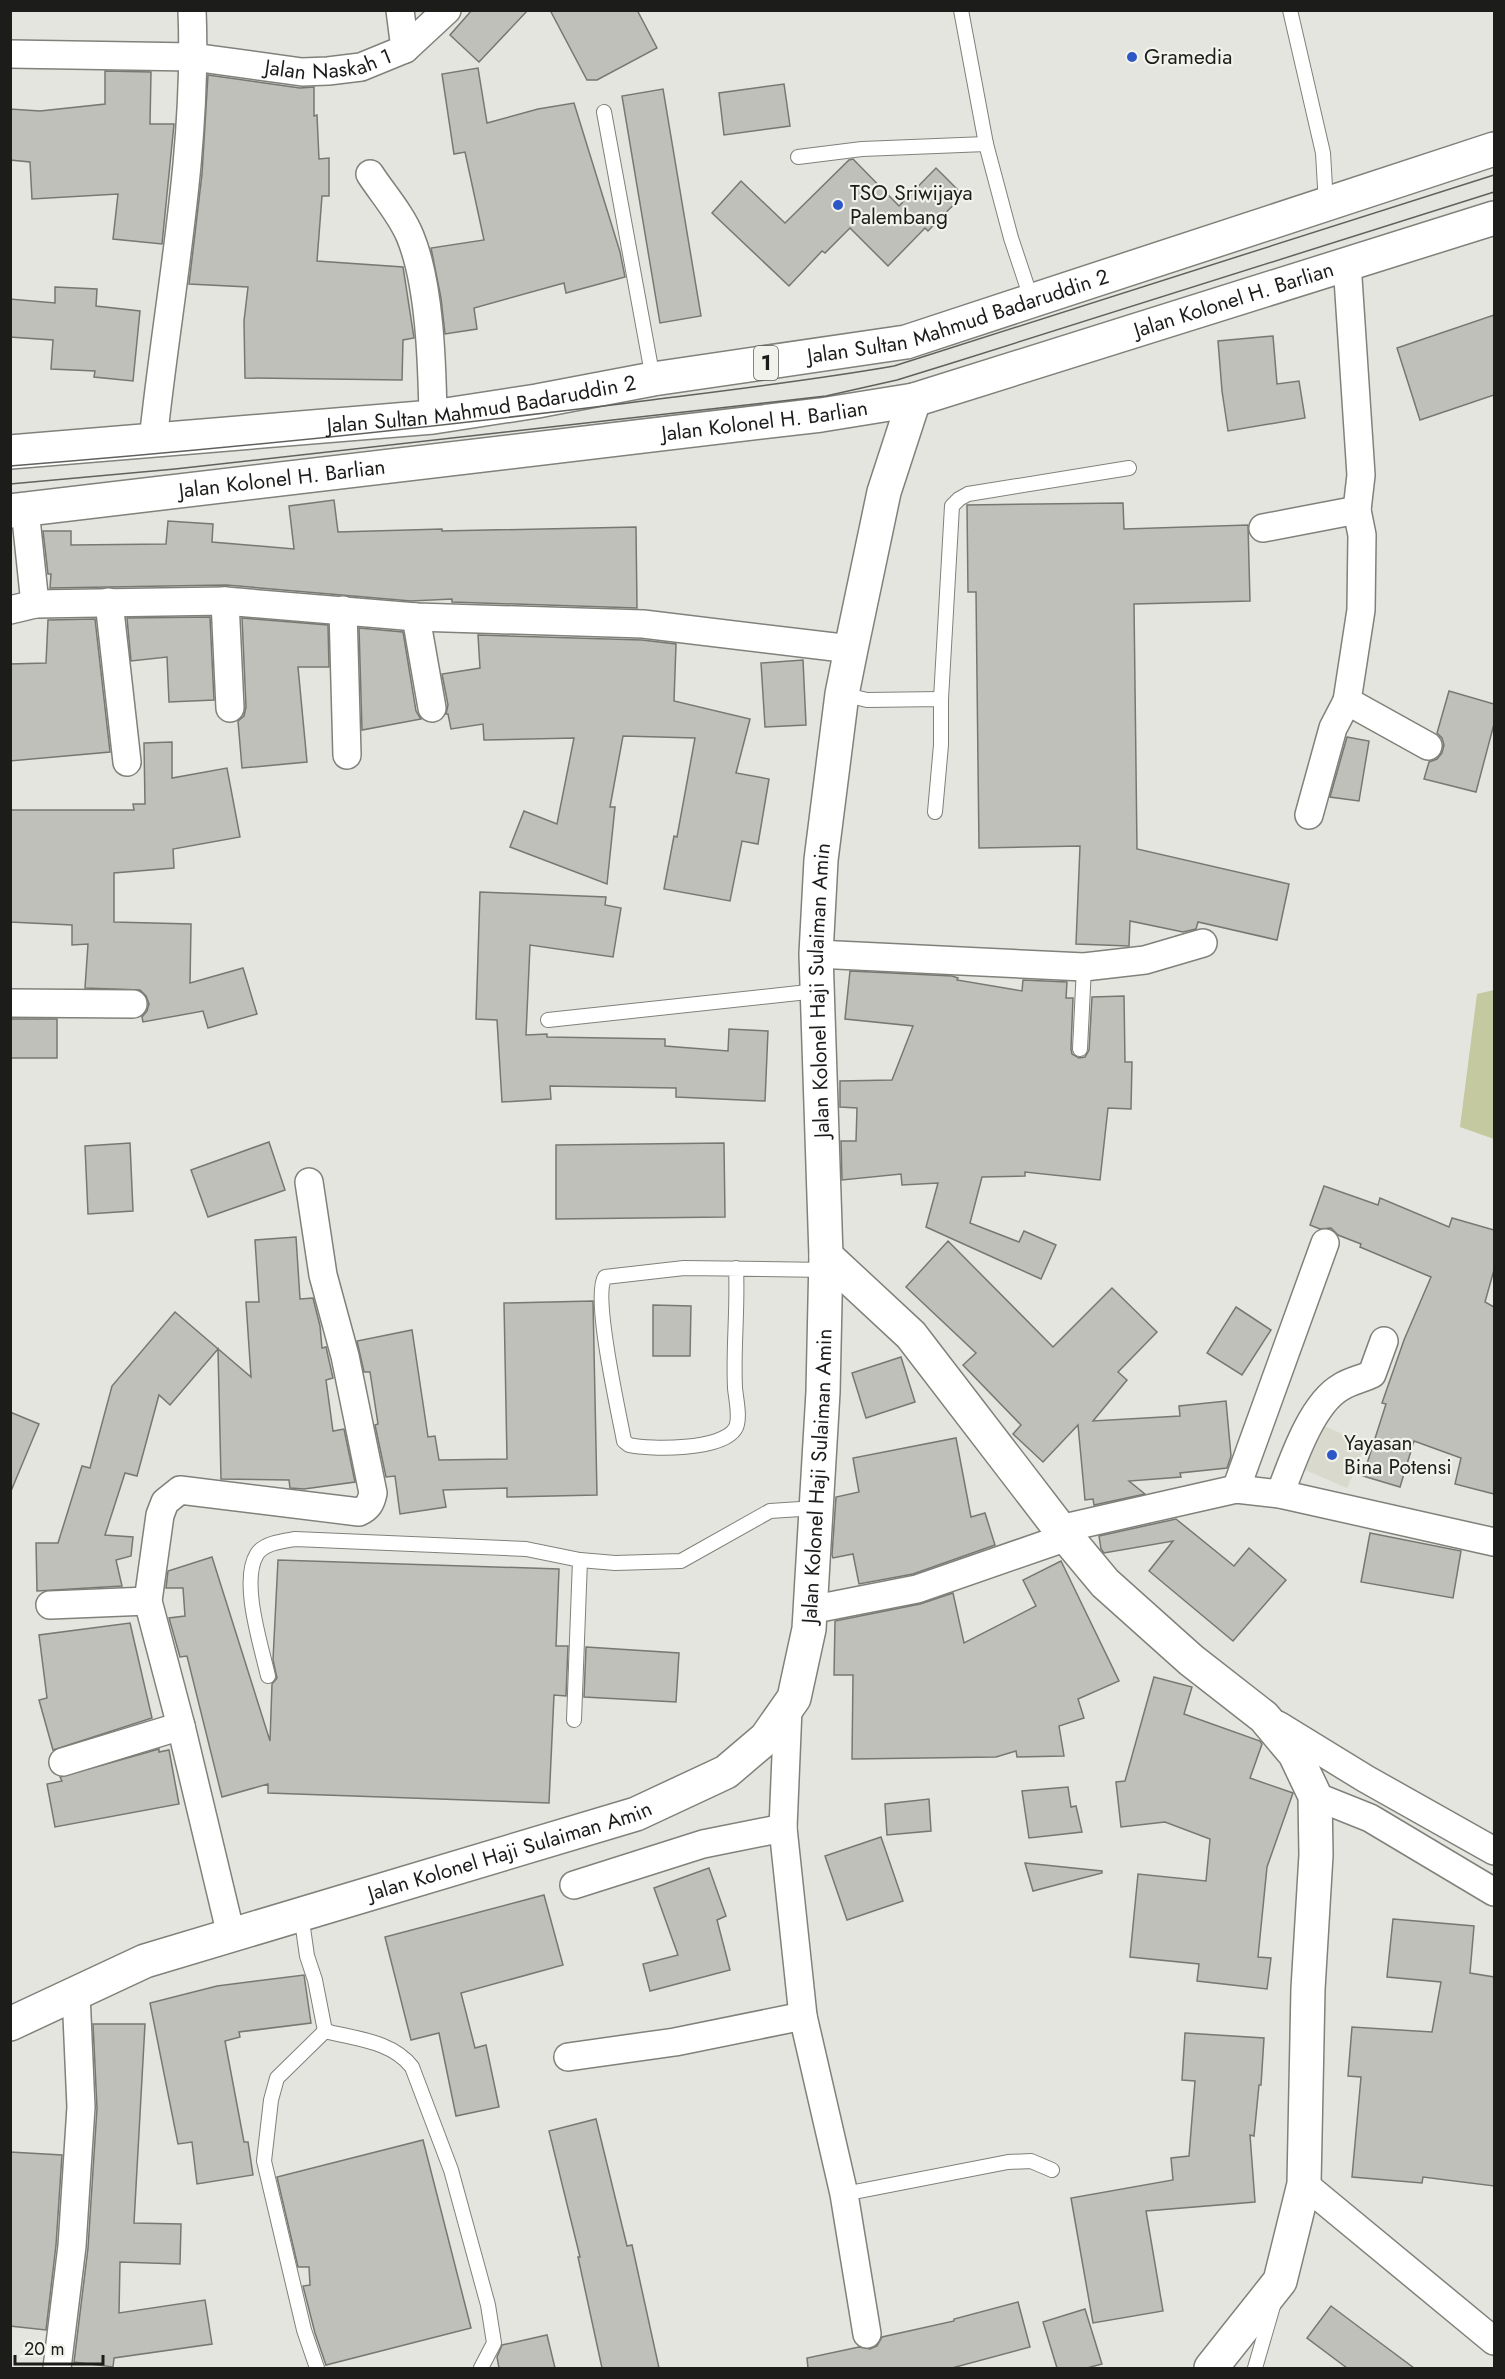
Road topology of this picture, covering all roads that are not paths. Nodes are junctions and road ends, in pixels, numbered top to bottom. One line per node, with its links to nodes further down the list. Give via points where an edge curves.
1 (192, 10): 8 (street)
2 (400, 10): 6 (street)
3 (447, 10): 6 (street, Jalan Naskah 1)
4 (961, 10): 10 (lane)
5 (1290, 10): 14 (lane, via 1323,153)
6 (405, 49): 8 (street, Jalan Naskah 1, via 361,67 302,72)
7 (10, 54): 8 (street, Jalan Naskah 1)
8 (193, 57): 21 (street, via 182,218)
9 (604, 112): 18 (lane)
10 (986, 144): 12 (lane, via 862,149); 17 (lane)
11 (1494, 149): 14 (main road, Jalan Sultan Mahmud Badaruddin 2 / 1)
12 (798, 158)
13 (370, 174): 20 (street, via 409,234 421,274 432,363)
14 (1326, 204): 17 (main road, Jalan Sultan Mahmud Badaruddin 2 / 1)
15 (1494, 218): 16 (main road, Jalan Kolonel H. Barlian)
16 (1347, 263): 19 (main road, Jalan Kolonel H. Barlian); 25 (street, via 1361,475)
17 (1032, 301): 18 (main road, Jalan Sultan Mahmud Badaruddin 2 / 1, via 906,342)
18 (653, 379): 20 (main road, Jalan Sultan Mahmud Badaruddin 2 / 1)
19 (915, 400): 24 (main road, Jalan Kolonel H. Barlian, via 821,415); 32 (main road, Jalan Kolonel Haji Sulaiman Amin, via 884,492)
20 (433, 417): 21 (main road, Jalan Sultan Mahmud Badaruddin 2 / 1)
21 (153, 441): 22 (main road, Jalan Sultan Mahmud Badaruddin 2 / 1)
22 (10, 452)
23 (1129, 468): 34 (lane, via 968,494 952,507)
24 (18, 510): 29 (street)
25 (1357, 510): 26 (street); 35 (street, via 1362,535 1361,610)
26 (1263, 528)
27 (225, 600): 28 (street); 30 (street); 36 (street)
28 (109, 602): 29 (street); 40 (street)
29 (23, 607)
30 (343, 610): 31 (street); 39 (street)
31 (416, 617): 32 (street, via 643,624); 37 (street)
32 (851, 649): 33 (main road, Jalan Kolonel Haji Sulaiman Amin)
33 (842, 694): 34 (lane, via 867,700); 44 (main road, Jalan Kolonel Haji Sulaiman Amin, via 821,860)
34 (940, 699): 41 (lane)
35 (1347, 701): 38 (street); 42 (street, via 1333,728)
36 (230, 708)
37 (432, 708)
38 (1428, 746)
39 (347, 755)
40 (127, 762)
41 (934, 812)
42 (1310, 815)
43 (1203, 943): 45 (street, via 1145,960)
44 (816, 954): 45 (street); 46 (main road, Jalan Kolonel Haji Sulaiman Amin)
45 (1084, 967): 50 (lane)
46 (817, 992): 49 (lane); 53 (main road, Jalan Kolonel Haji Sulaiman Amin)
47 (10, 1003): 48 (street)
48 (134, 1004)
49 (548, 1020)
50 (1080, 1049)
51 (309, 1182): 62 (street, via 323,1275 345,1356 373,1494 371,1502 359,1512 180,1490 165,1502 160,1515)
52 (1324, 1243): 56 (street)
53 (826, 1263): 54 (lane); 58 (main road, Jalan Kolonel Haji Sulaiman Amin); 59 (main road, via 912,1335)
54 (736, 1268): 54 (lane, via 738,1425 734,1432 685,1448 629,1445 624,1441 603,1320 601,1284 605,1277 684,1268)
55 (1384, 1341): 57 (street, via 1372,1374 1340,1387 1308,1426)
56 (1236, 1489): 57 (street); 59 (street)
57 (1280, 1494): 60 (street)
58 (816, 1508): 61 (lane, via 770,1511 681,1561); 64 (main road, Jalan Kolonel Haji Sulaiman Amin)
59 (1064, 1533): 64 (street, via 917,1589); 67 (main road, via 1105,1583 1191,1660)
60 (1494, 1542)
61 (580, 1560): 65 (lane, via 526,1549 295,1539 274,1543 258,1552 250,1572 250,1592); 68 (lane)
62 (148, 1601): 63 (street); 69 (street)
63 (50, 1605)
64 (810, 1610): 66 (main road, Jalan Kolonel Haji Sulaiman Amin, via 794,1698)
65 (268, 1676)
66 (788, 1708): 72 (street); 76 (main road, Jalan Kolonel Haji Sulaiman Amin, via 766,1738 726,1772 636,1814)
67 (1264, 1717): 71 (main road, via 1295,1754); 73 (street)
68 (574, 1720)
69 (181, 1726): 70 (street); 77 (street)
70 (63, 1762)
71 (1315, 1796): 75 (street, via 1370,1818); 84 (main road)
72 (783, 1828): 74 (street, via 703,1844); 79 (street)
73 (1494, 1851)
74 (574, 1885)
75 (1494, 1892)
76 (302, 1914): 77 (main road, Jalan Kolonel Haji Sulaiman Amin); 81 (lane, via 307,1956)
77 (231, 1935): 78 (main road, Jalan Kolonel Haji Sulaiman Amin, via 145,1961)
78 (76, 1993): 80 (main road, Jalan Kolonel Haji Sulaiman Amin); 89 (street, via 81,2107 72,2246)
79 (803, 2016): 82 (street, via 675,2042); 85 (street)
80 (10, 2024)
81 (325, 2031): 90 (lane, via 277,2078 264,2161 304,2330); 91 (lane, via 388,2046 404,2056 412,2067 451,2170 488,2305 494,2343)
82 (568, 2057)
83 (1052, 2170): 85 (lane, via 1031,2162 1008,2162)
84 (1304, 2184): 86 (main road); 88 (street)
85 (844, 2194): 87 (street)
86 (1280, 2281): 92 (main road); 93 (lane)
87 (867, 2334)
88 (1494, 2342)
89 (57, 2368)
90 (317, 2368)
91 (481, 2368)
92 (1211, 2368)
93 (1255, 2368)

